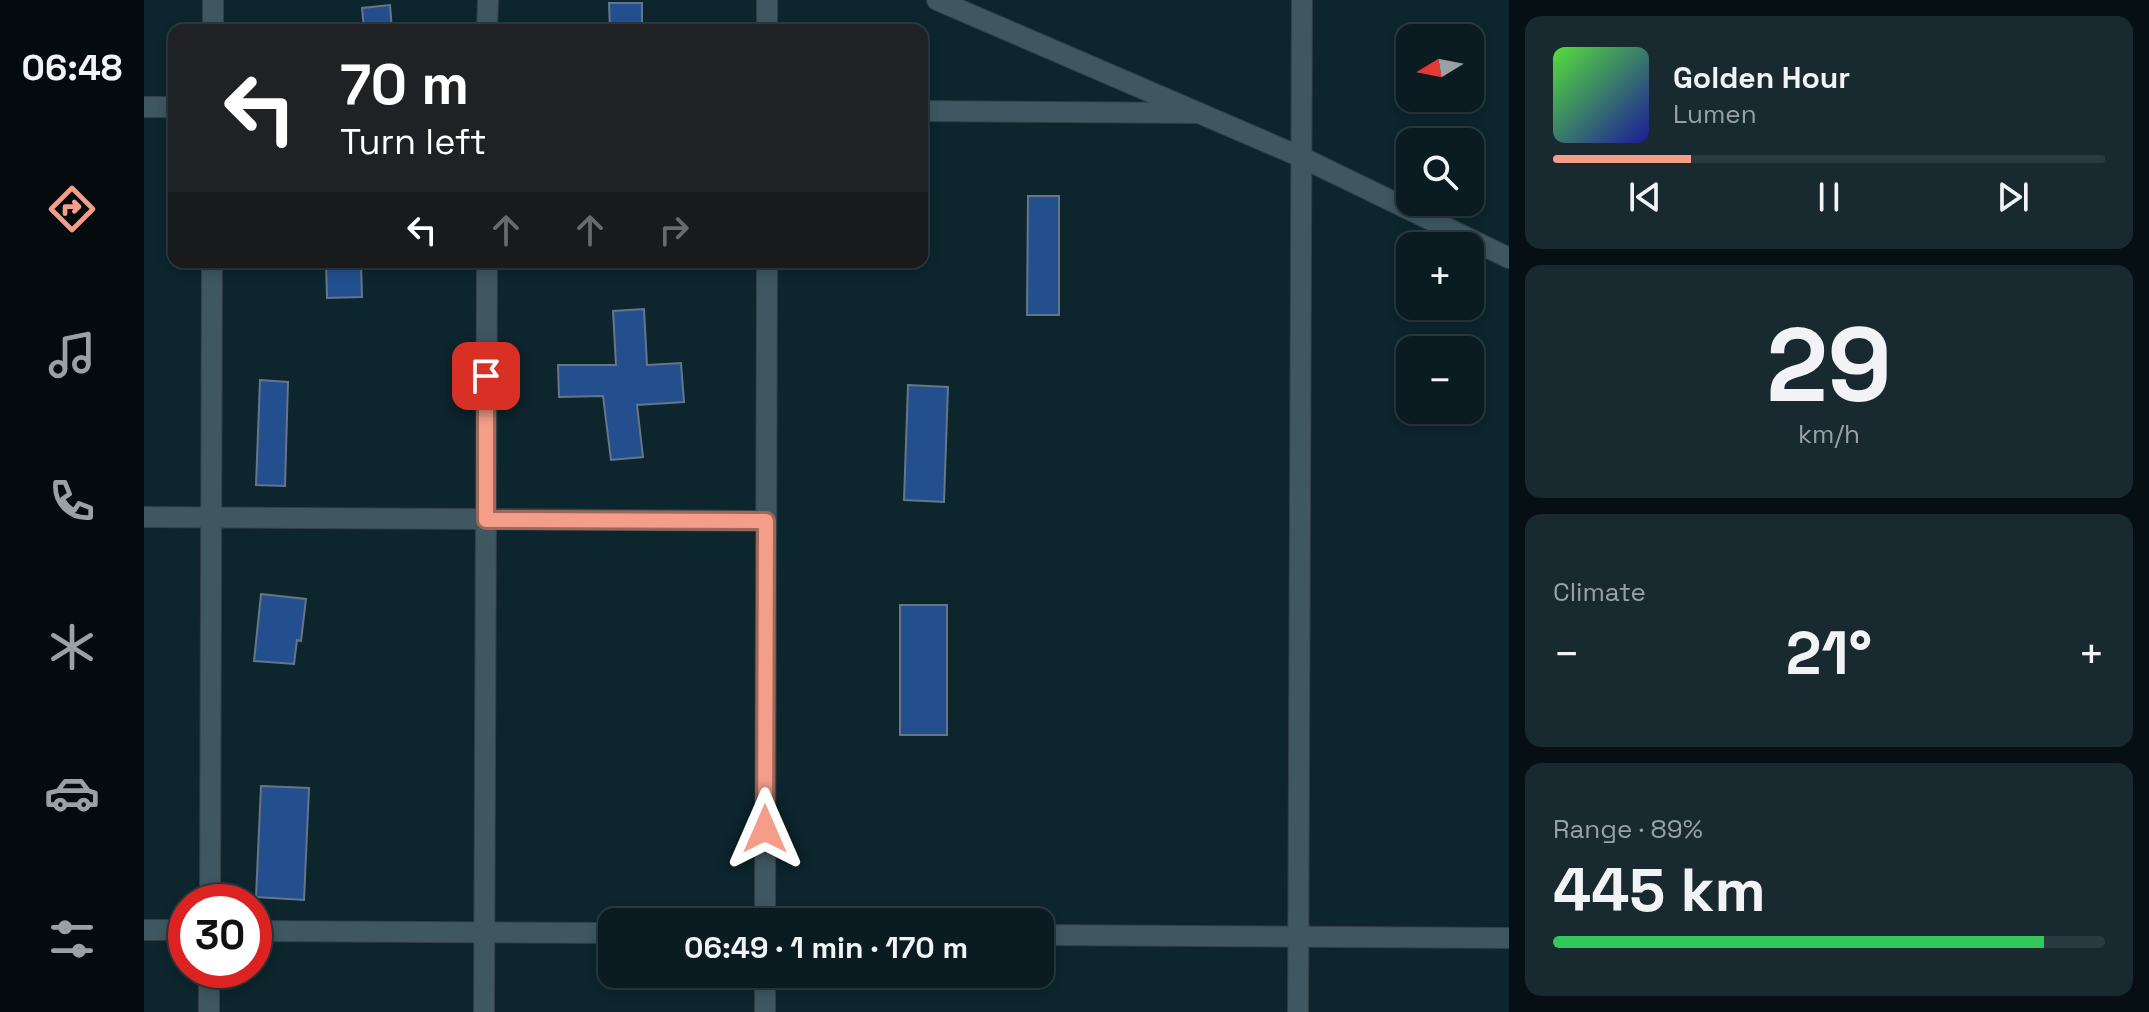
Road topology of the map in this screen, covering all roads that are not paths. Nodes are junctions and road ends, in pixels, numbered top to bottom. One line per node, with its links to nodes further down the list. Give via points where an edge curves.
1 (213, 0): 6 (street)
2 (488, 0): 7 (street)
3 (767, 0): 8 (street)
4 (937, 0): 12 (street)
5 (1302, 0): 13 (street)
6 (213, 24)
7 (487, 24)
8 (767, 24)
9 (144, 107): 10 (street)
10 (168, 107)
11 (928, 111): 12 (street)
12 (1203, 113): 13 (street)
13 (1301, 157): 14 (street); 30 (street)
14 (1509, 258)
15 (212, 268): 19 (street)
16 (487, 268): 20 (street)
17 (767, 268): 21 (street)
18 (144, 517): 19 (street)
19 (211, 518): 20 (street); 22 (street)
20 (486, 520): 21 (street); 27 (street)
21 (766, 521): 23 (street)
22 (210, 884)
23 (765, 908)
24 (144, 930): 25 (street)
25 (168, 930)
26 (272, 931): 27 (street)
27 (484, 932): 28 (street); 35 (street)
28 (598, 933)
29 (1054, 935): 30 (street)
30 (1298, 937): 31 (street); 37 (street)
31 (1509, 938)
32 (209, 988): 34 (street)
33 (765, 988): 36 (street)
34 (209, 1012)
35 (484, 1012)
36 (765, 1012)
37 (1298, 1012)

